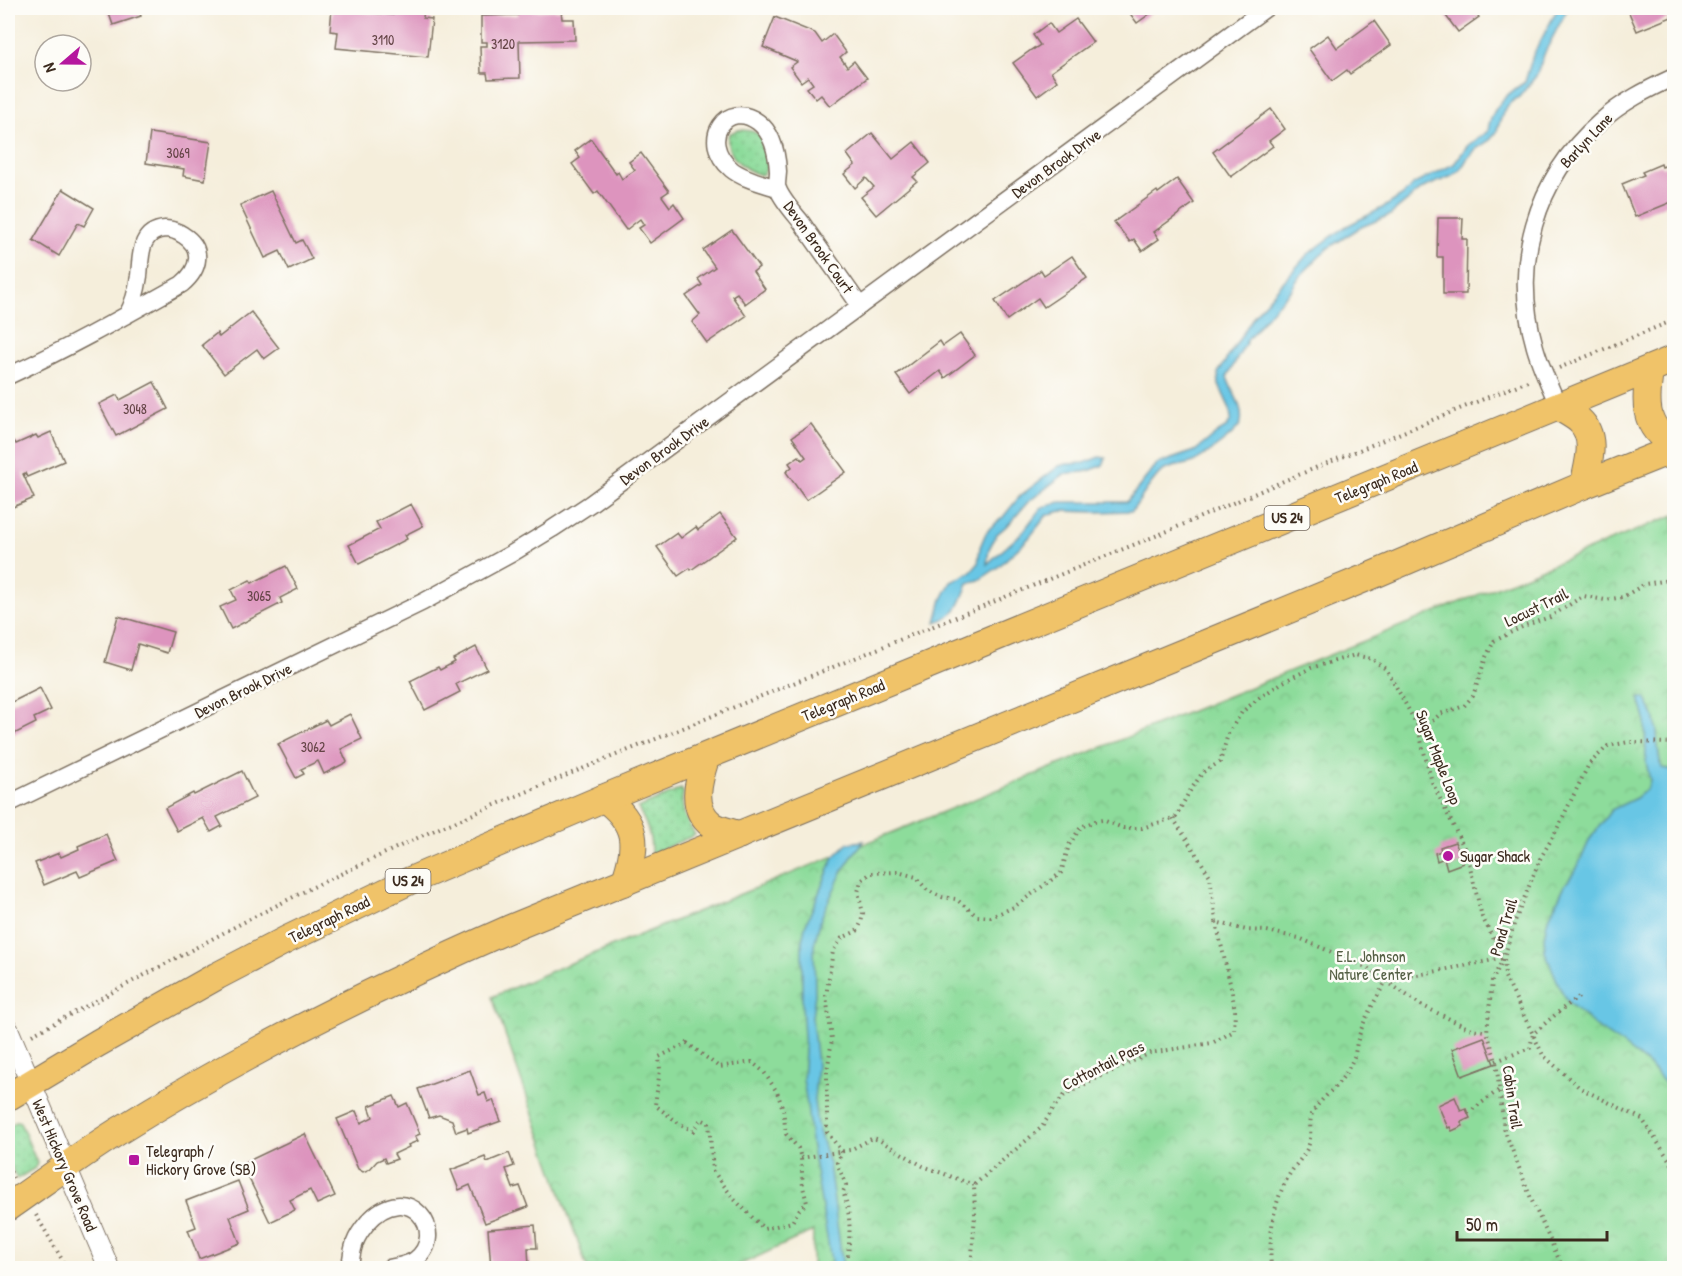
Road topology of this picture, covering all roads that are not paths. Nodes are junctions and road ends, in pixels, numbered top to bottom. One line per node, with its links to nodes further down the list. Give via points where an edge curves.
1 (1266, 8): 4 (street, Devon Brook Drive)
2 (1674, 77): 9 (street, Barlyn Lane, via 1623,104 1599,122 1560,167 1536,214 1525,281 1528,314 1534,345)
3 (777, 188): 3 (street, Devon Brook Court, via 777,159 768,133 760,123 743,115 726,120 716,132 723,160 741,175); 4 (street, Devon Brook Court)
4 (860, 306): 15 (street, Devon Brook Drive, via 591,504 511,554 423,603)
5 (127, 315): 5 (street, via 192,276 197,253 186,236 167,229 157,231 143,244 133,304); 8 (street)
6 (1674, 359): 7 (highway, Telegraph Road / US 24)
7 (1650, 369): 9 (highway, Telegraph Road / US 24); 10 (highway, via 1647,412 1653,425)
8 (8, 376)
9 (1559, 406): 12 (highway, via 1580,421 1590,441); 13 (highway, Telegraph Road / US 24)
10 (1674, 444)
11 (1674, 449): 12 (highway)
12 (1584, 485): 16 (highway)
13 (706, 757): 14 (highway, Telegraph Road / US 24); 16 (highway, via 697,794 704,816 713,826)
14 (604, 798): 17 (highway, via 617,808 632,835 634,850); 19 (highway, Telegraph Road / US 24, via 419,876 286,939)
15 (8, 804)
16 (739, 835): 17 (highway)
17 (625, 882): 21 (highway, via 478,942 329,1013 227,1068)
18 (8, 1029): 19 (street, West Hickory Grove Road)
19 (30, 1083): 20 (highway, US 24); 21 (street, West Hickory Grove Road)
20 (8, 1097)
21 (66, 1165): 22 (highway); 23 (street, West Hickory Grove Road)
22 (8, 1207)
23 (109, 1269)
24 (350, 1269): 25 (street, via 352,1249 366,1224 384,1208 402,1204 423,1216 428,1240 415,1260)
25 (389, 1269)

